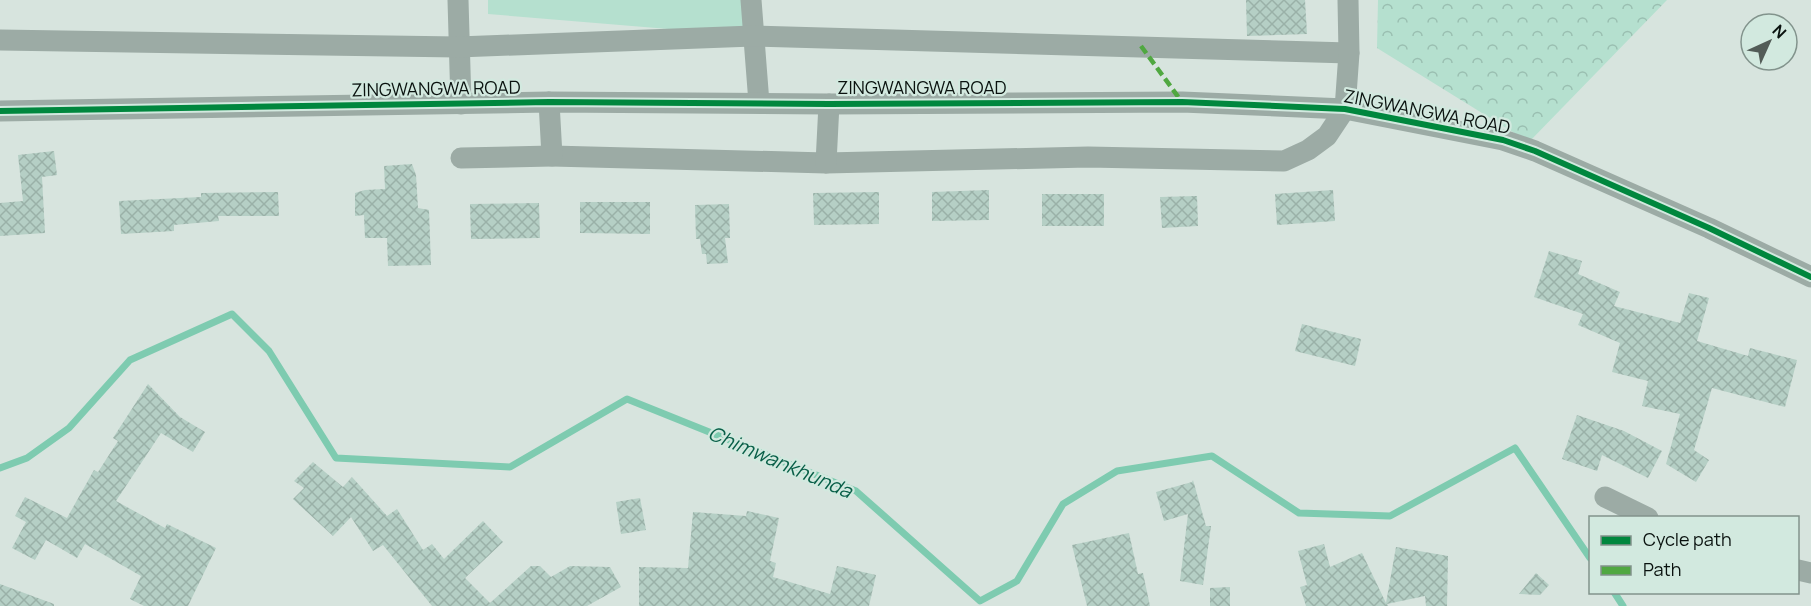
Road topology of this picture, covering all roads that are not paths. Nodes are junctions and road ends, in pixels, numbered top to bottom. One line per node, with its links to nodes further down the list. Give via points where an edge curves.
1 (458, 0): 6 (street)
2 (752, 0): 4 (street)
3 (1348, 0): 7 (street)
4 (753, 36): 6 (street); 7 (street); 9 (street)
5 (0, 40): 6 (street)
6 (458, 47): 10 (street)
7 (1349, 53): 12 (street)
8 (549, 102): 9 (street, ZINGWANGWA ROAD); 10 (street, ZINGWANGWA ROAD); 14 (street)
9 (759, 103): 11 (street, ZINGWANGWA ROAD)
10 (462, 104): 13 (street, ZINGWANGWA ROAD)
11 (829, 104): 12 (street, ZINGWANGWA ROAD, via 1182,102); 16 (street)
12 (1345, 109): 16 (street, via 1327,136 1284,160 1088,157); 17 (street, ZINGWANGWA ROAD, via 1503,140 1535,151)
13 (0, 111)
14 (552, 156): 15 (street); 16 (street)
15 (461, 158)
16 (826, 163)
17 (1811, 277)
18 (1605, 497): 19 (street)
19 (1644, 516)

